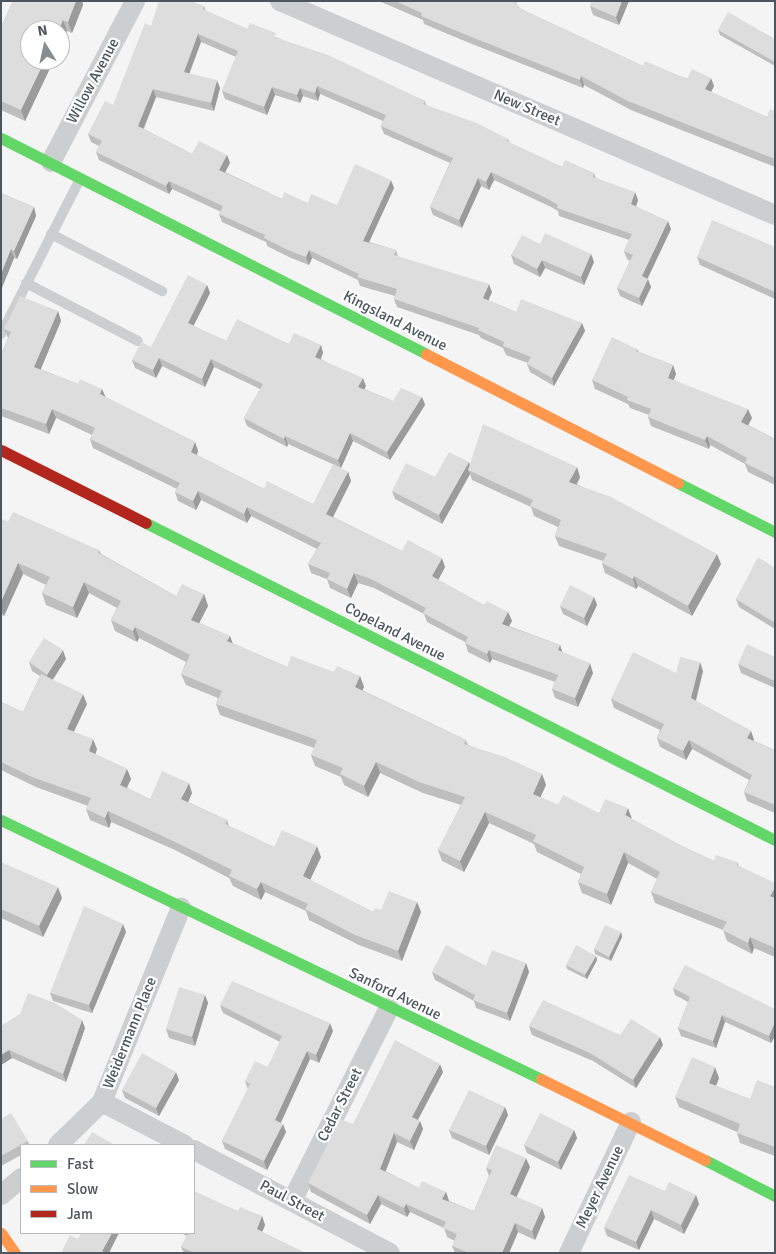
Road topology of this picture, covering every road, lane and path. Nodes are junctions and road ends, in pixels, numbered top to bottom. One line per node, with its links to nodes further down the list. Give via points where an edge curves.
1 (135, 1): 4 (street, Willow Avenue)
2 (280, 1): 6 (street, New Street)
3 (1, 138): 4 (street, Kingsland Avenue)
4 (51, 162): 5 (street, Kingsland Avenue)
5 (80, 177): 7 (lane); 13 (street, Kingsland Avenue)
6 (775, 215)
7 (52, 234): 8 (lane); 9 (lane)
8 (26, 284): 10 (lane); 11 (lane)
9 (162, 291)
10 (1, 334)
11 (138, 342)
12 (1, 450): 15 (street, Copeland Avenue)
13 (775, 532)
14 (1, 820): 16 (street, Sanford Avenue)
15 (775, 840)
16 (181, 907): 17 (street, Sanford Avenue); 18 (street, Weidermann Place)
17 (389, 1008): 19 (street, Sanford Avenue); 26 (street, Cedar Street)
18 (102, 1102): 20 (street, Weidermann Place); 21 (street)
19 (631, 1122): 25 (street, Sanford Avenue); 30 (street, Meyer Avenue)
20 (59, 1144)
21 (183, 1144)
22 (195, 1151): 26 (street, Paul Street)
23 (20, 1179): 24 (street)
24 (1, 1195)
25 (775, 1196)
26 (292, 1202): 29 (street, Paul Street)
27 (1, 1233): 28 (street)
28 (15, 1253)
29 (390, 1253)
30 (568, 1253)

